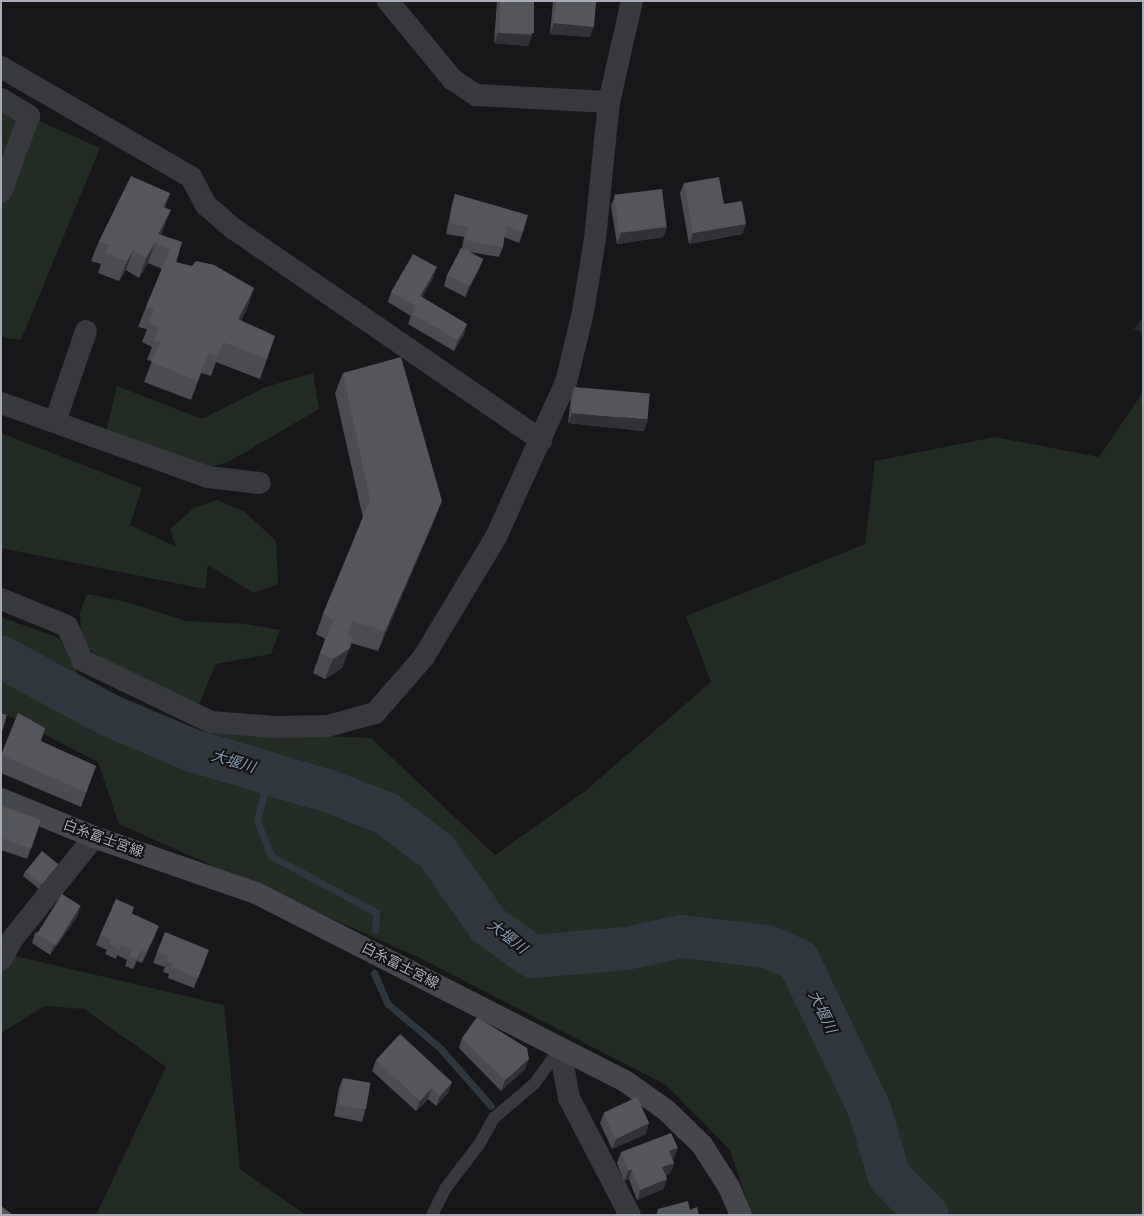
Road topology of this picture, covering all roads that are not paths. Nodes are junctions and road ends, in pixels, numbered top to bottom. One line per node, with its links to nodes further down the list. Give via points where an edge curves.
1 (388, 1): 5 (street, via 452,79 476,95)
2 (632, 1): 5 (street)
3 (1, 67): 10 (street, via 191,177 206,205 234,229)
4 (1, 99): 6 (street, via 30,116)
5 (608, 102): 10 (street, via 595,238 583,312 566,382)
6 (1, 192)
7 (86, 331): 9 (street)
8 (1, 403): 9 (street)
9 (55, 422): 11 (street, via 208,477)
10 (541, 440): 12 (street, via 496,537 427,651 375,713 328,726 275,727 211,722 82,660 67,626)
11 (260, 483)
12 (1, 599)
13 (1, 799): 14 (main road, 白糸富士宮線)
14 (94, 837): 15 (street, via 14,937); 16 (main road, 白糸富士宮線, via 256,893)
15 (1, 960)
16 (560, 1049): 17 (lane, via 534,1084 494,1118 480,1143 445,1189); 18 (street, via 569,1098); 19 (main road, 白糸富士宮線, via 624,1081 666,1110 702,1146 729,1187)
17 (432, 1215)
18 (630, 1215)
19 (741, 1215)

